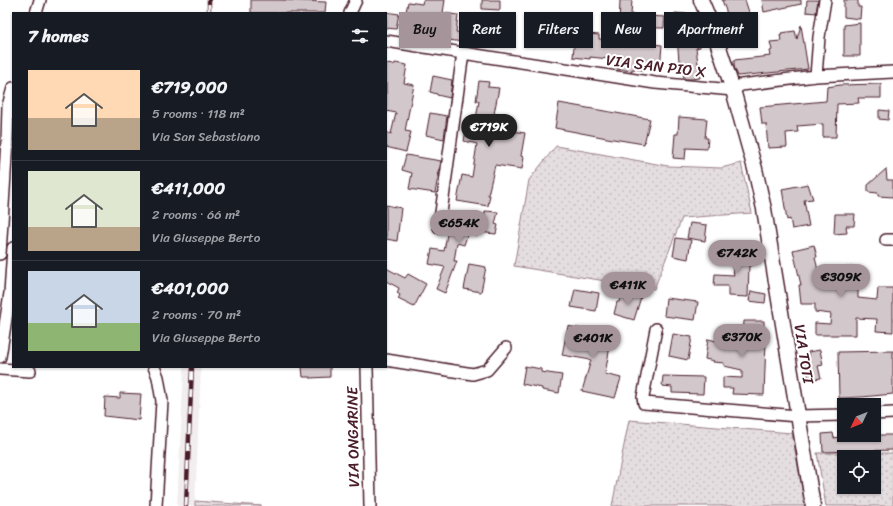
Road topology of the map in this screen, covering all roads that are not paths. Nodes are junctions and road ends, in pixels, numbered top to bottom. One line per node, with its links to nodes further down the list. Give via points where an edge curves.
1 (40, 0): 5 (street)
2 (356, 0): 6 (street)
3 (701, 0): 11 (main road, VIA TOTI)
4 (825, 0): 10 (street)
5 (36, 12)
6 (350, 12)
7 (387, 41): 8 (street, VIA SAN PIO X)
8 (463, 53): 11 (street, VIA SAN PIO X, via 655,83); 14 (street)
9 (893, 72): 10 (street)
10 (816, 76): 11 (street, via 741,85)
11 (733, 90): 28 (main road, VIA TOTI, via 764,209)
12 (12, 91): 13 (street)
13 (7, 106): 15 (street, via 7,149)
14 (439, 227)
15 (0, 254)
16 (12, 263): 19 (street)
17 (656, 329): 28 (street, via 644,403)
18 (506, 348): 20 (street, via 487,370 473,374)
19 (0, 357)
20 (387, 360)
21 (154, 368): 29 (street, via 162,401)
22 (366, 368): 30 (street, VIA ONGARINE)
23 (0, 369): 24 (street)
24 (30, 370)
25 (893, 413): 27 (street)
26 (837, 414): 28 (street)
27 (881, 414)
28 (797, 416): 31 (main road, VIA TOTI)
29 (156, 506)
30 (370, 506)
31 (812, 506)

